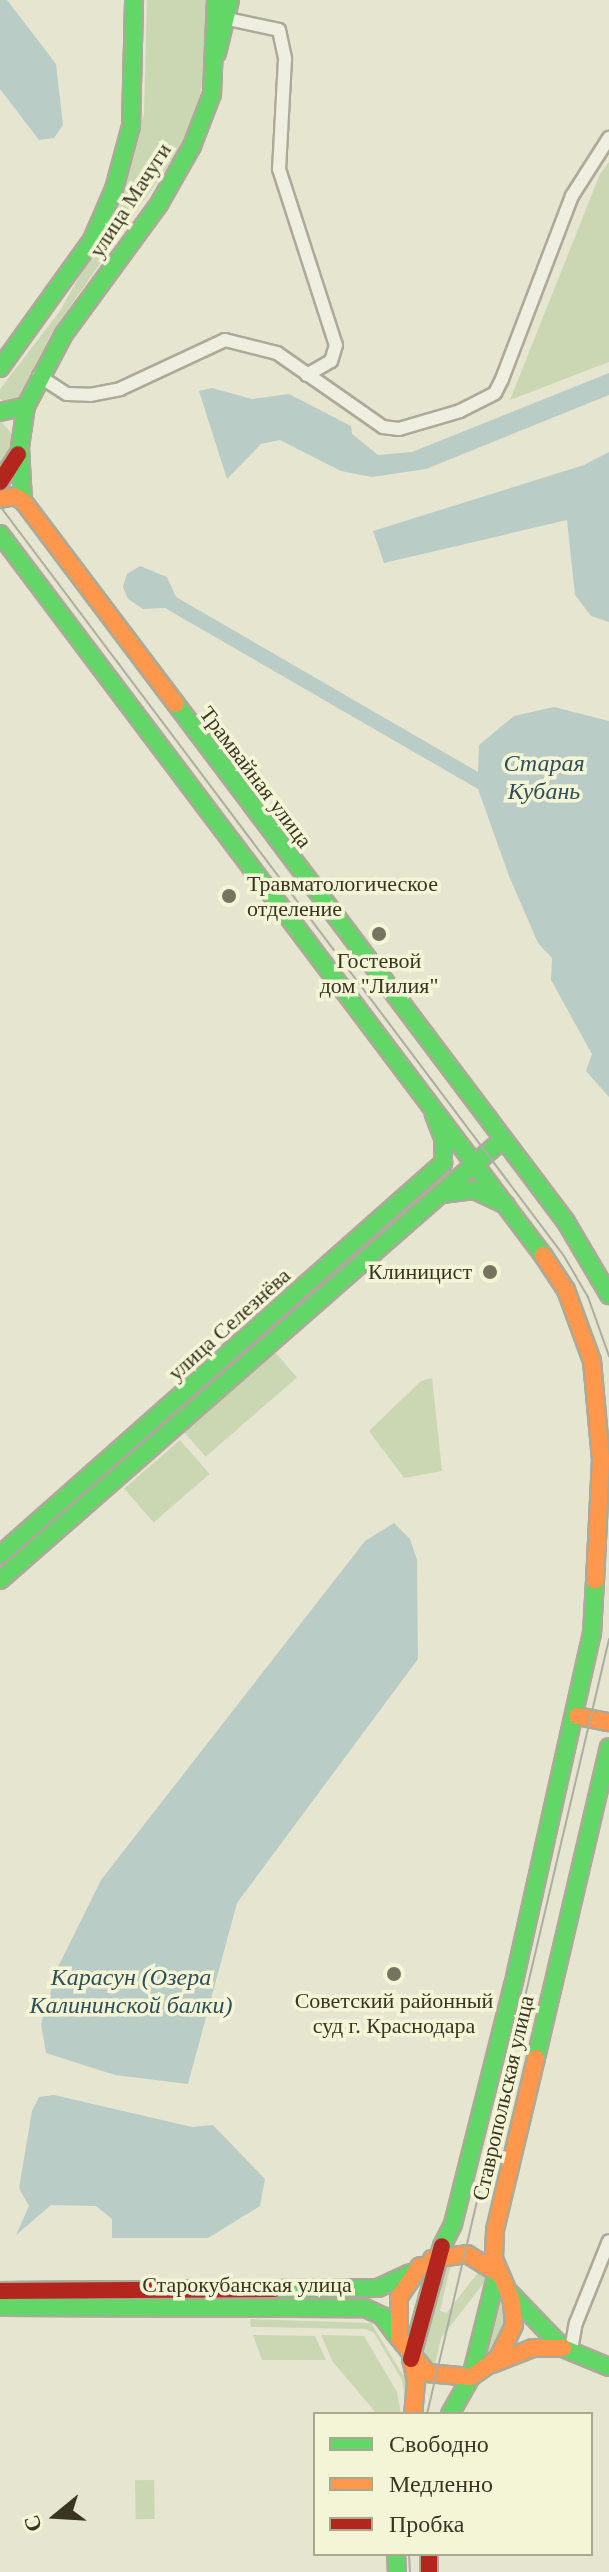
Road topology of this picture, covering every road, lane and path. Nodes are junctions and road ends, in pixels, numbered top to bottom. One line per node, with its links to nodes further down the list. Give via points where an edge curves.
1 (134, 0): 7 (main road, улица Мачуги, via 132,113 114,189 84,252)
2 (216, 0): 5 (main road, улица Мачуги)
3 (230, 0): 4 (main road)
4 (228, 19): 5 (main road); 8 (street, via 279,30 285,59 279,169 336,345 331,361)
5 (217, 55): 9 (main road, улица Мачуги, via 212,94 192,146 159,204)
6 (609, 138): 8 (street, via 572,196 495,393 460,411 399,429 383,427)
7 (0, 368)
8 (307, 375): 9 (street, via 277,353 225,340 120,389 90,395 67,394)
9 (39, 376): 10 (main road, улица Мачуги)
10 (26, 406): 11 (main road); 12 (main road, улица Мачуги)
11 (0, 412)
12 (20, 447): 13 (main road, via 10,474); 15 (main road, улица Мачуги)
13 (0, 482)
14 (0, 499): 15 (main road, via 14,496)
15 (23, 501): 18 (main road, Трамвайная улица)
16 (0, 534): 17 (main road)
17 (431, 1107): 19 (main road); 23 (main road, улица Селезнёва, via 443,1138 443,1163)
18 (502, 1140): 19 (main road, улица Селезнёва); 22 (main road, Трамвайная улица, via 566,1222)
19 (474, 1164): 20 (main road, улица Селезнёва); 21 (main road)
20 (437, 1195): 21 (main road, via 466,1188); 24 (main road, улица Селезнёва)
21 (506, 1205): 25 (main road, Ставропольская улица, via 552,1267 584,1331 599,1392 592,1634)
22 (609, 1295)
23 (0, 1555)
24 (0, 1580)
25 (577, 1716): 26 (main road); 29 (main road, Ставропольская улица, via 453,2224)
26 (609, 1722)
27 (609, 1747): 31 (main road, Ставропольская улица, via 495,2230)
28 (609, 2241): 35 (street)
29 (436, 2257): 30 (main road, Старокубанская улица); 31 (main road, via 467,2254); 36 (main road)
30 (420, 2266): 32 (main road, Старокубанская улица, via 378,2288); 36 (main road, via 403,2288 396,2312 397,2332)
31 (497, 2273): 33 (main road); 39 (main road)
32 (0, 2291)
33 (509, 2291): 35 (main road, via 530,2319); 37 (main road, via 514,2325)
34 (0, 2307): 36 (main road, Старокубанская улица, via 365,2308 382,2316)
35 (567, 2349): 37 (main road, via 533,2348); 38 (main road)
36 (411, 2359): 39 (main road, via 436,2376); 40 (main road, via 416,2382)
37 (492, 2364): 39 (main road)
38 (609, 2367)
39 (471, 2377): 41 (main road)
40 (413, 2412)
41 (451, 2412)

